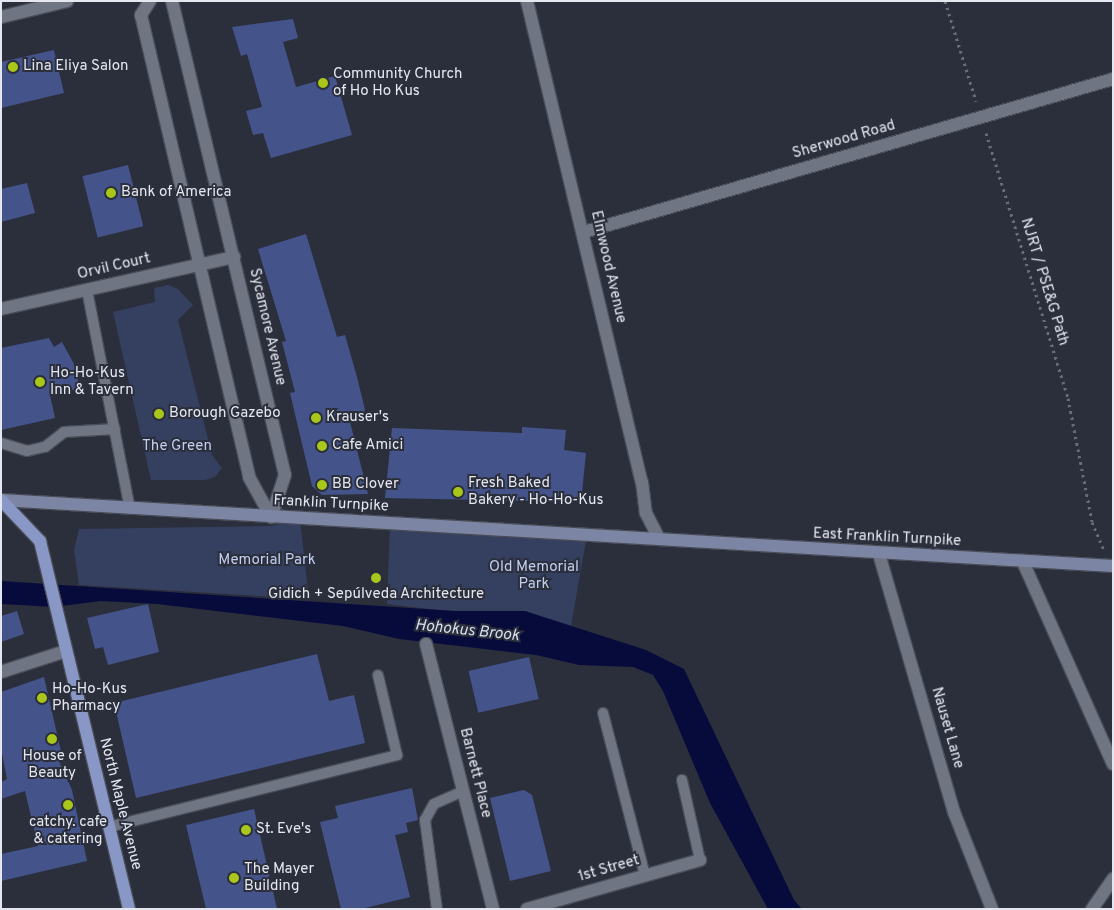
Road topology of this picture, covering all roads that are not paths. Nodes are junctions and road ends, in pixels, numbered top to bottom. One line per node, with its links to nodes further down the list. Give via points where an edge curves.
1 (67, 1): 5 (street)
2 (150, 1): 9 (street, via 141,16)
3 (172, 1): 8 (street, Sycamore Avenue)
4 (527, 1): 7 (street, Elmwood Avenue)
5 (1, 18)
6 (1113, 79): 7 (street, Sherwood Road)
7 (584, 232): 17 (street, Elmwood Avenue, via 642,482 646,513)
8 (234, 258): 9 (street, Orvil Court); 16 (street, Sycamore Avenue, via 285,475)
9 (199, 265): 10 (street, Orvil Court); 16 (street, via 249,477)
10 (86, 290): 11 (street, Orvil Court); 12 (lane)
11 (1, 309)
12 (114, 429): 13 (lane, via 64,432 45,447 27,451); 15 (lane)
13 (1, 443)
14 (1, 500): 15 (street, Franklin Turnpike); 22 (main road, North Maple Avenue, via 40,541)
15 (130, 509): 16 (street, Franklin Turnpike)
16 (271, 517): 17 (street, Franklin Turnpike)
17 (659, 539): 18 (street, East Franklin Turnpike)
18 (878, 554): 19 (street, East Franklin Turnpike); 37 (street, Nauset Lane, via 954,812)
19 (1023, 562): 20 (street, East Franklin Turnpike); 26 (street)
20 (1112, 566)
21 (426, 644): 28 (street, Barnett Place)
22 (66, 651): 23 (street); 29 (main road, North Maple Avenue)
23 (1, 672)
24 (378, 675): 29 (lane, via 397,755)
25 (603, 713): 31 (lane)
26 (1113, 764)
27 (682, 780): 30 (lane)
28 (463, 791): 34 (lane, via 434,804 425,820); 35 (street, Barnett Place)
29 (109, 827): 33 (main road, North Maple Avenue)
30 (700, 860): 31 (street, 1st Street)
31 (645, 876): 36 (street, 1st Street)
32 (1113, 879): 38 (street)
33 (129, 909)
34 (437, 909)
35 (492, 909)
36 (527, 909)
37 (992, 909)
38 (1092, 909)

